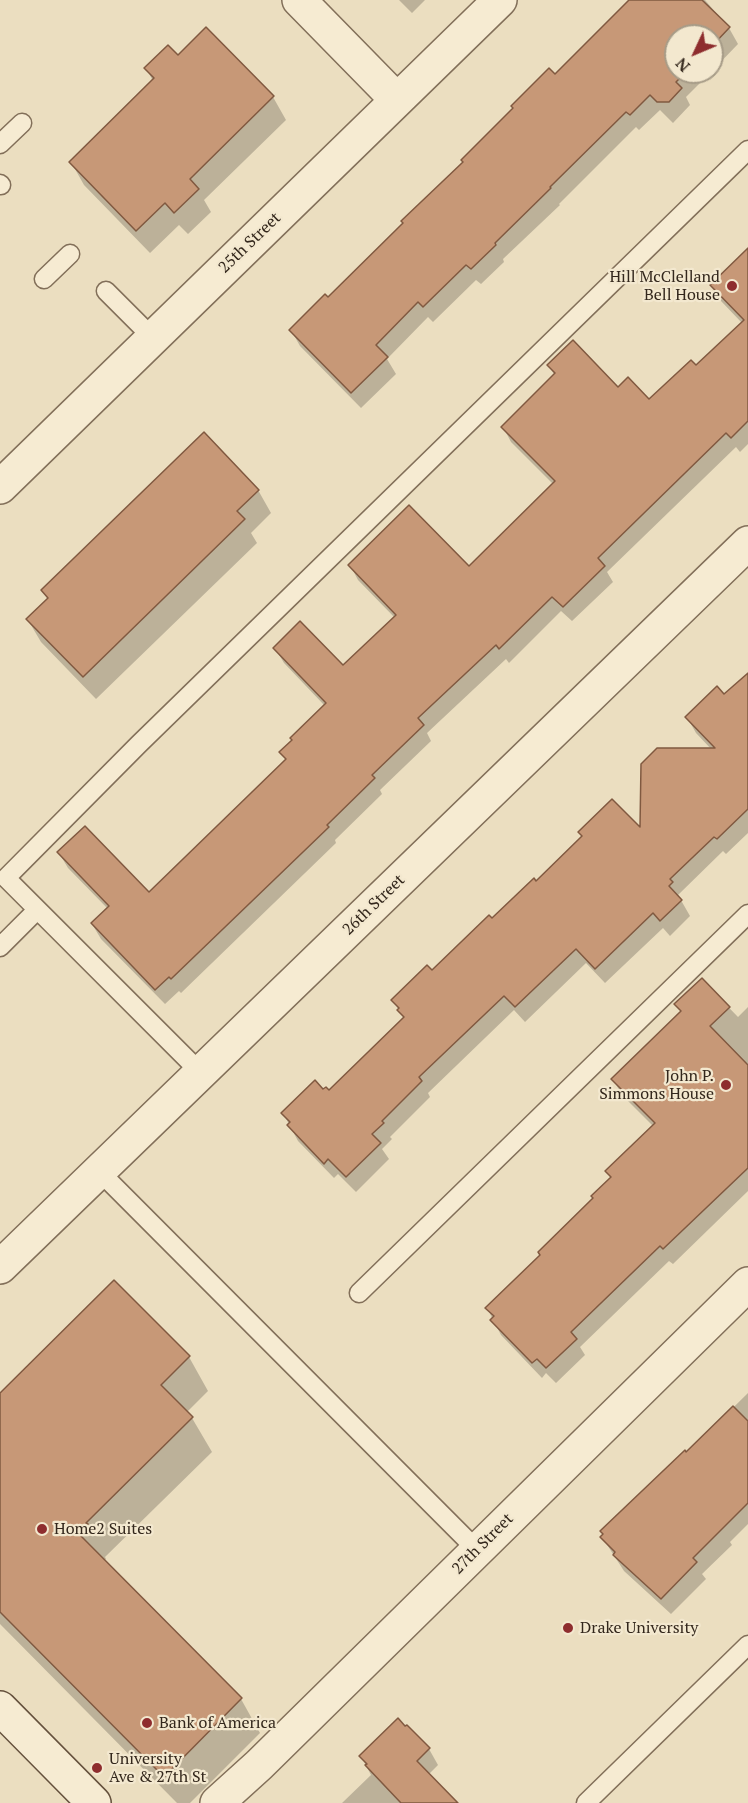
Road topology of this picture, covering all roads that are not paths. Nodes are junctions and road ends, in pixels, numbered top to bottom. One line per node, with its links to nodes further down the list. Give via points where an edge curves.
1 (299, 0): 3 (street)
2 (500, 0): 3 (street, 25th Street)
3 (397, 100): 10 (street, 25th Street)
4 (22, 123): 5 (lane)
5 (0, 144)
6 (748, 150): 13 (lane, via 6,878)
7 (70, 254): 8 (lane)
8 (44, 279)
9 (106, 291): 10 (lane)
10 (153, 338): 11 (street, 25th Street)
11 (0, 487)
12 (748, 543): 16 (street, 26th Street)
13 (37, 910): 15 (lane); 16 (lane)
14 (748, 914): 20 (lane)
15 (0, 947)
16 (201, 1073): 17 (street, 26th Street)
17 (100, 1172): 18 (street, 26th Street); 21 (lane)
18 (0, 1267)
19 (748, 1284): 21 (street, 27th Street)
20 (358, 1293)
21 (477, 1550): 25 (street, 27th Street)
22 (748, 1645): 26 (lane)
23 (0, 1708): 24 (street)
24 (94, 1803)
25 (217, 1803)
26 (586, 1803)

